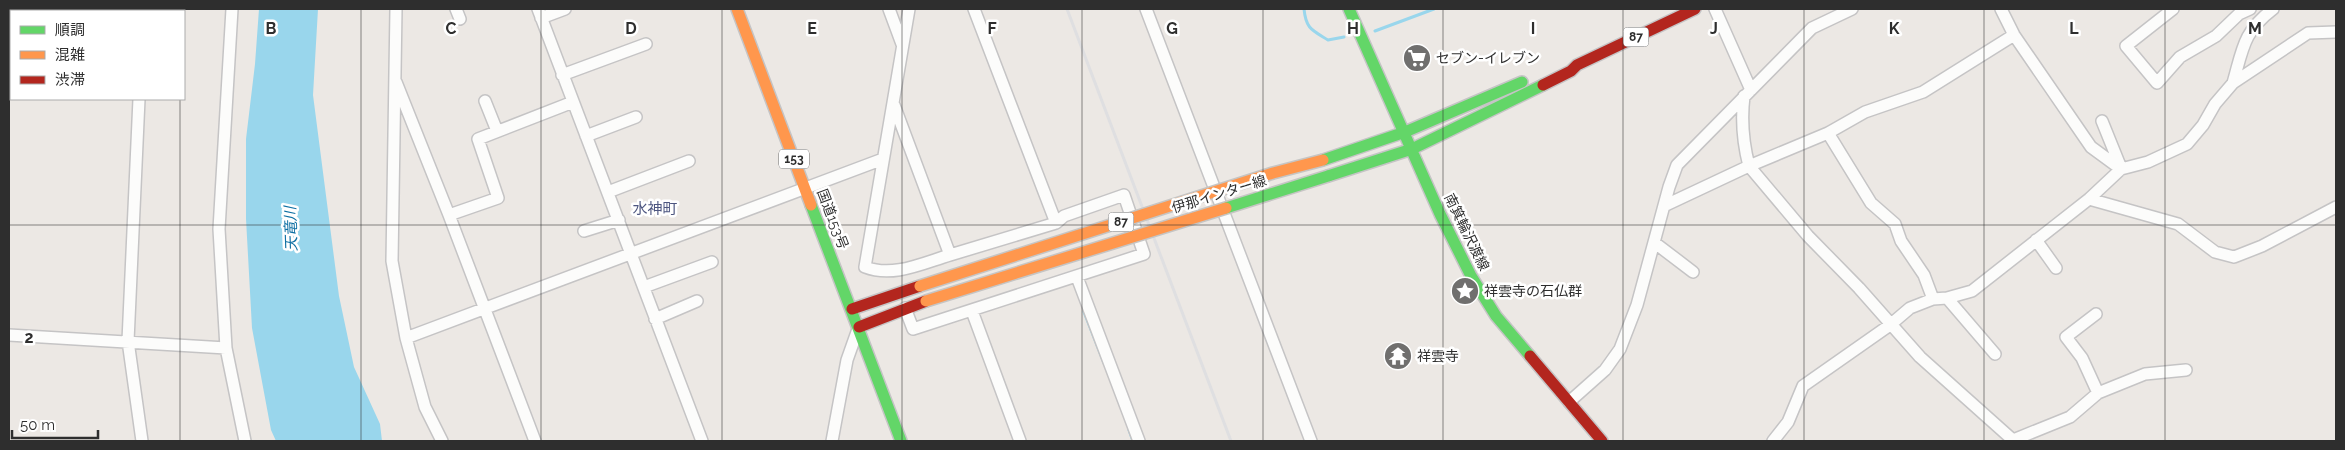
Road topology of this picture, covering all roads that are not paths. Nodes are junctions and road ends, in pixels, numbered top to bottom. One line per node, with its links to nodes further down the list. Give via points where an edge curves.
1 (232, 9): 76 (street, via 219,229)
2 (396, 9): 24 (street)
3 (565, 9): 17 (street)
4 (737, 9): 42 (main road, 国道153号 / 153)
5 (889, 9): 21 (street)
6 (910, 9): 21 (street)
7 (974, 9): 49 (street)
8 (1146, 9): 90 (street)
9 (1349, 9): 34 (main road, 南箕輪沢渡線)
10 (1695, 9): 22 (main road, 伊那インター線 / 87)
11 (1716, 9): 26 (street)
12 (1852, 9): 26 (street, via 1812,28)
13 (2001, 9): 19 (street)
14 (2173, 9): 15 (street, via 2126,46 2157,84 2180,57 2216,36 2239,14)
15 (2250, 9)
16 (2273, 9): 25 (street, via 2256,22 2246,37)
17 (539, 14): 23 (street)
18 (2336, 32): 25 (street, via 2308,33)
19 (2014, 35): 35 (street, via 1923,92 1864,112); 41 (street, via 2091,147)
20 (646, 44): 23 (street)
21 (902, 45): 30 (street)
22 (1576, 65): 34 (main road, 伊那インター線 / 87, via 1569,64); 37 (main road, 伊那インター線 / 87, via 1571,71)
23 (562, 75): 29 (street)
24 (394, 79): 47 (street); 74 (street, via 392,261)
25 (2233, 83): 41 (street, via 2214,104 2203,126 2187,144)
26 (1748, 93): 40 (street, via 1742,114); 45 (street, via 1677,165)
27 (139, 100): 75 (street)
28 (485, 101): 33 (street)
29 (573, 102): 33 (street); 36 (street)
30 (893, 104): 38 (street); 54 (street)
31 (636, 116): 36 (street)
32 (2102, 121): 41 (street)
33 (497, 132): 47 (street, via 478,139 498,198)
34 (1404, 132): 37 (main road, 南箕輪沢渡線); 61 (main road, 伊那インター線 / 87, bridge)
35 (1828, 133): 40 (street); 63 (street, via 1871,203 1894,224 1924,276)
36 (586, 136): 43 (street)
37 (1412, 149): 66 (main road, 伊那インター線 / 87, bridge); 80 (main road, 南箕輪沢渡線, via 1482,297)
38 (883, 159): 42 (street); 57 (street, via 865,267 875,271)
39 (689, 161): 43 (street)
40 (1749, 166): 45 (street); 71 (street)
41 (2121, 170): 44 (street)
42 (804, 187): 53 (street); 67 (main road, 国道153号 / 153)
43 (608, 192): 48 (street)
44 (2089, 199): 46 (street, via 2178,224 2215,252 2234,257); 51 (street)
45 (1666, 205): 52 (street)
46 (2336, 207)
47 (449, 215): 65 (street)
48 (619, 220): 50 (street); 53 (street)
49 (1056, 223): 54 (street); 59 (street, via 1064,216 1124,195 1144,254)
50 (584, 231)
51 (2036, 240): 56 (street); 62 (street, via 1972,291)
52 (1655, 243): 58 (street); 80 (street, via 1620,349 1604,370)
53 (631, 254): 60 (street); 65 (street)
54 (950, 255): 57 (street)
55 (712, 262): 60 (street)
56 (2056, 268)
57 (894, 271): 61 (street)
58 (1693, 272)
59 (1077, 277): 68 (street); 89 (street)
60 (644, 287): 70 (street)
61 (901, 292): 67 (main road, 伊那インター線 / 87)
62 (1947, 298): 63 (street); 77 (street)
63 (1933, 299): 71 (street, via 1910,308)
64 (697, 301): 70 (street)
65 (484, 308): 74 (street); 84 (street)
66 (905, 308): 68 (street, via 913,329); 72 (main road, 伊那インター線 / 87)
67 (852, 309): 72 (main road, 国道153号 / 153)
68 (972, 311): 88 (street)
69 (2096, 314): 79 (street, via 2066,337 2082,358)
70 (655, 319): 85 (street)
71 (1890, 325): 92 (street, via 1803,386 1788,422); 93 (street, via 1920,358)
72 (859, 327): 86 (street, via 847,360); 87 (main road, 国道153号 / 153)
73 (9, 335): 75 (street)
74 (406, 338): 83 (street, via 425,407)
75 (128, 341): 76 (street); 81 (street)
76 (226, 348): 82 (street)
77 (1995, 354)
78 (2186, 370): 79 (street, via 2145,374)
79 (2098, 393): 93 (street, via 2070,417)
80 (1569, 402): 91 (main road, 南箕輪沢渡線)
81 (142, 441)
82 (245, 441)
83 (442, 441)
84 (535, 441)
85 (702, 441)
86 (832, 441)
87 (901, 441)
88 (1020, 441)
89 (1139, 441)
90 (1311, 441)
91 (1602, 441)
92 (1773, 441)
93 (2013, 441)

